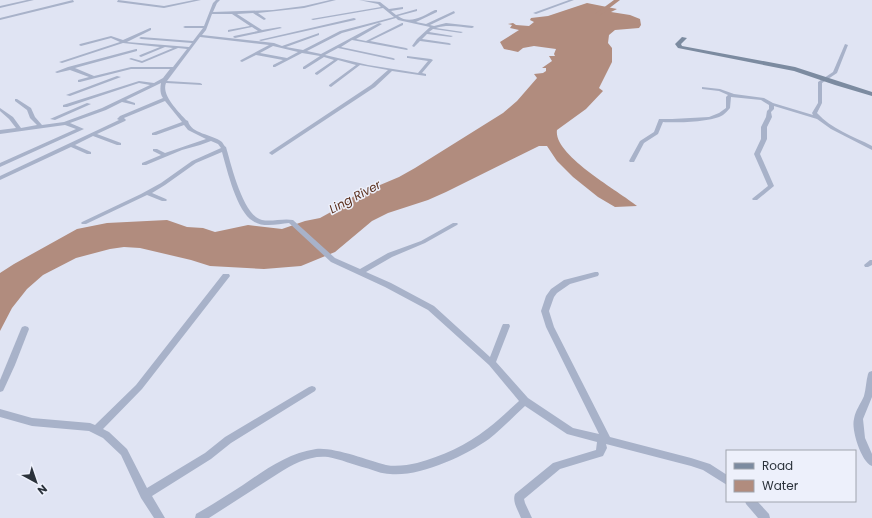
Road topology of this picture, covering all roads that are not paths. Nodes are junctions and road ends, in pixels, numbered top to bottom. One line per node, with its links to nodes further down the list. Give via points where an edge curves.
1 (15, 0): 11 (street)
2 (32, 0): 11 (street)
3 (59, 0): 26 (street)
4 (200, 0): 10 (street, via 165,7)
5 (218, 0): 24 (street)
6 (334, 0): 14 (street, via 313,6)
7 (361, 0): 12 (street, via 378,2)
8 (572, 0): 23 (street)
9 (73, 1): 29 (street)
10 (118, 1)
11 (0, 4)
12 (385, 7): 16 (street); 31 (street, via 336,13)
13 (402, 8): 16 (street)
14 (283, 9): 15 (street); 22 (street)
15 (272, 10): 19 (street); 27 (street)
16 (389, 10): 28 (street)
17 (416, 10): 28 (street)
18 (436, 11): 34 (street)
19 (254, 12): 21 (street); 30 (street)
20 (454, 12): 38 (street)
21 (232, 13): 24 (street); 39 (street)
22 (286, 13)
23 (535, 13)
24 (211, 14): 41 (street)
25 (415, 14): 28 (street)
26 (0, 15)
27 (280, 15)
28 (397, 17): 33 (street); 34 (street)
29 (0, 19)
30 (264, 19)
31 (313, 19)
32 (354, 19): 36 (street)
33 (386, 20): 57 (street); 75 (street, via 341,32)
34 (413, 22): 38 (street)
35 (231, 23): 47 (street)
36 (329, 24): 46 (street); 60 (street)
37 (402, 24): 62 (street)
38 (427, 25): 44 (street)
39 (253, 26): 47 (street); 48 (street)
40 (185, 27): 41 (street)
41 (205, 27): 52 (street)
42 (472, 27): 44 (street, via 440,24)
43 (280, 28): 48 (street)
44 (433, 28): 49 (street); 50 (street)
45 (150, 29): 59 (street)
46 (340, 29)
47 (229, 31): 56 (street)
48 (262, 32): 56 (street)
49 (461, 32)
50 (425, 33): 53 (street); 58 (street)
51 (318, 34): 68 (street)
52 (199, 36): 56 (street); 61 (street)
53 (451, 36)
54 (141, 38): 61 (street)
55 (684, 38): 107 (street, via 678,44 680,47 795,69)
56 (229, 39): 60 (street)
57 (351, 39): 62 (street); 72 (street)
58 (418, 40): 64 (street); 70 (street)
59 (122, 41): 65 (street, via 108,37); 67 (street); 76 (street); 88 (street)
60 (255, 41): 63 (street)
61 (194, 42): 73 (street)
62 (366, 42): 69 (street)
63 (274, 44): 68 (street); 78 (street)
64 (449, 44)
65 (81, 45)
66 (846, 45): 107 (street, via 835,73)
67 (165, 46): 71 (street); 77 (street)
68 (284, 46): 75 (street)
69 (387, 46): 74 (street); 81 (street)
70 (414, 46)
71 (178, 47): 73 (street); 83 (street, via 142,62)
72 (337, 47): 79 (street); 81 (street)
73 (190, 48): 95 (street)
74 (406, 49)
75 (303, 51): 79 (street); 84 (street)
76 (80, 52)
77 (147, 53): 80 (street); 91 (street, via 134,49)
78 (256, 54): 84 (street); 87 (street)
79 (322, 55): 85 (street); 96 (street)
80 (141, 56)
81 (378, 56): 86 (street)
82 (408, 57): 102 (street, via 431,60)
83 (131, 59)
84 (287, 59): 92 (street)
85 (337, 59): 90 (street); 101 (street)
86 (393, 59)
87 (242, 61)
88 (61, 62)
89 (75, 62): 91 (street)
90 (359, 64): 97 (street); 112 (street)
91 (81, 65): 93 (street)
92 (275, 66)
93 (70, 68): 98 (street); 105 (street)
94 (151, 68): 95 (street); 99 (street); 100 (street, via 131,68)
95 (174, 68): 108 (street)
96 (305, 68)
97 (391, 70): 102 (street); 143 (street, via 367,90)
98 (57, 72)
99 (146, 72)
100 (110, 73): 104 (street); 105 (street)
101 (317, 74)
102 (419, 74): 103 (street)
103 (424, 75)
104 (119, 77): 106 (street); 115 (street)
105 (94, 78): 109 (street)
106 (126, 79)
107 (824, 79): 114 (street); 127 (street, via 820,84 820,103 814,113)
108 (164, 80): 110 (street); 111 (street); 117 (street, via 162,87)
109 (80, 81)
110 (155, 84): 119 (street); 120 (street, via 139,82)
111 (200, 84)
112 (331, 86)
113 (704, 88): 116 (street)
114 (872, 94)
115 (68, 95)
116 (732, 95): 123 (street, via 762,99); 145 (street, via 728,97 728,108 718,115 700,119 661,120 656,134 642,142)
117 (166, 99): 129 (street); 134 (street, via 122,117 120,119 123,120)
118 (17, 100): 131 (street, via 29,109 34,120)
119 (122, 100): 122 (street); 126 (street)
120 (83, 101): 121 (street); 124 (street)
121 (89, 104): 126 (street); 128 (street)
122 (133, 104)
123 (771, 104): 127 (street); 150 (street, via 772,109 764,127 764,139 757,154 771,186)
124 (65, 106)
125 (0, 109): 132 (street)
126 (103, 110): 130 (street)
127 (818, 118): 139 (street, via 839,132)
128 (53, 119)
129 (186, 122): 135 (street); 136 (street, via 190,130)
130 (64, 123): 131 (street); 147 (street, via 81,129)
131 (42, 127): 132 (street)
132 (20, 130): 133 (street)
133 (0, 132)
134 (92, 134): 137 (street); 138 (street)
135 (154, 134)
136 (210, 139): 140 (street, via 220,143); 144 (street)
137 (119, 144)
138 (72, 145): 142 (street); 148 (street)
139 (872, 148)
140 (224, 149): 149 (street, via 194,162); 154 (street, via 236,189 248,214 259,222 291,221 333,260)
141 (155, 150): 144 (street)
142 (89, 153)
143 (272, 153)
144 (165, 155): 146 (street)
145 (632, 161)
146 (144, 164)
147 (0, 165)
148 (0, 178)
149 (147, 193): 151 (street); 152 (street)
150 (754, 199)
151 (164, 200)
152 (84, 223)
153 (455, 224): 154 (street)
154 (360, 272): 159 (street, via 431,308)
155 (595, 274): 166 (street, via 559,287 550,296 545,311 550,328)
156 (226, 276): 165 (street, via 139,386)
157 (506, 326): 159 (street)
158 (24, 328): 161 (street, via 12,365)
159 (492, 363): 163 (street)
160 (872, 374): 167 (street, via 868,396 858,419 860,438)
161 (0, 389)
162 (312, 389): 169 (street, via 233,436 208,456)
163 (524, 402): 166 (street, via 570,431); 172 (street, via 477,441 427,465 389,470 318,452 276,468)
164 (0, 413): 165 (street, via 29,422 90,427)
165 (96, 430): 169 (street, via 106,435 124,452)
166 (604, 439): 168 (street, via 706,467); 173 (street, via 600,453 557,466 519,498)
167 (872, 462)
168 (726, 479)
169 (145, 495): 171 (street)
170 (751, 502): 174 (street)
171 (160, 518)
172 (200, 518)
173 (527, 518)
174 (765, 518)

